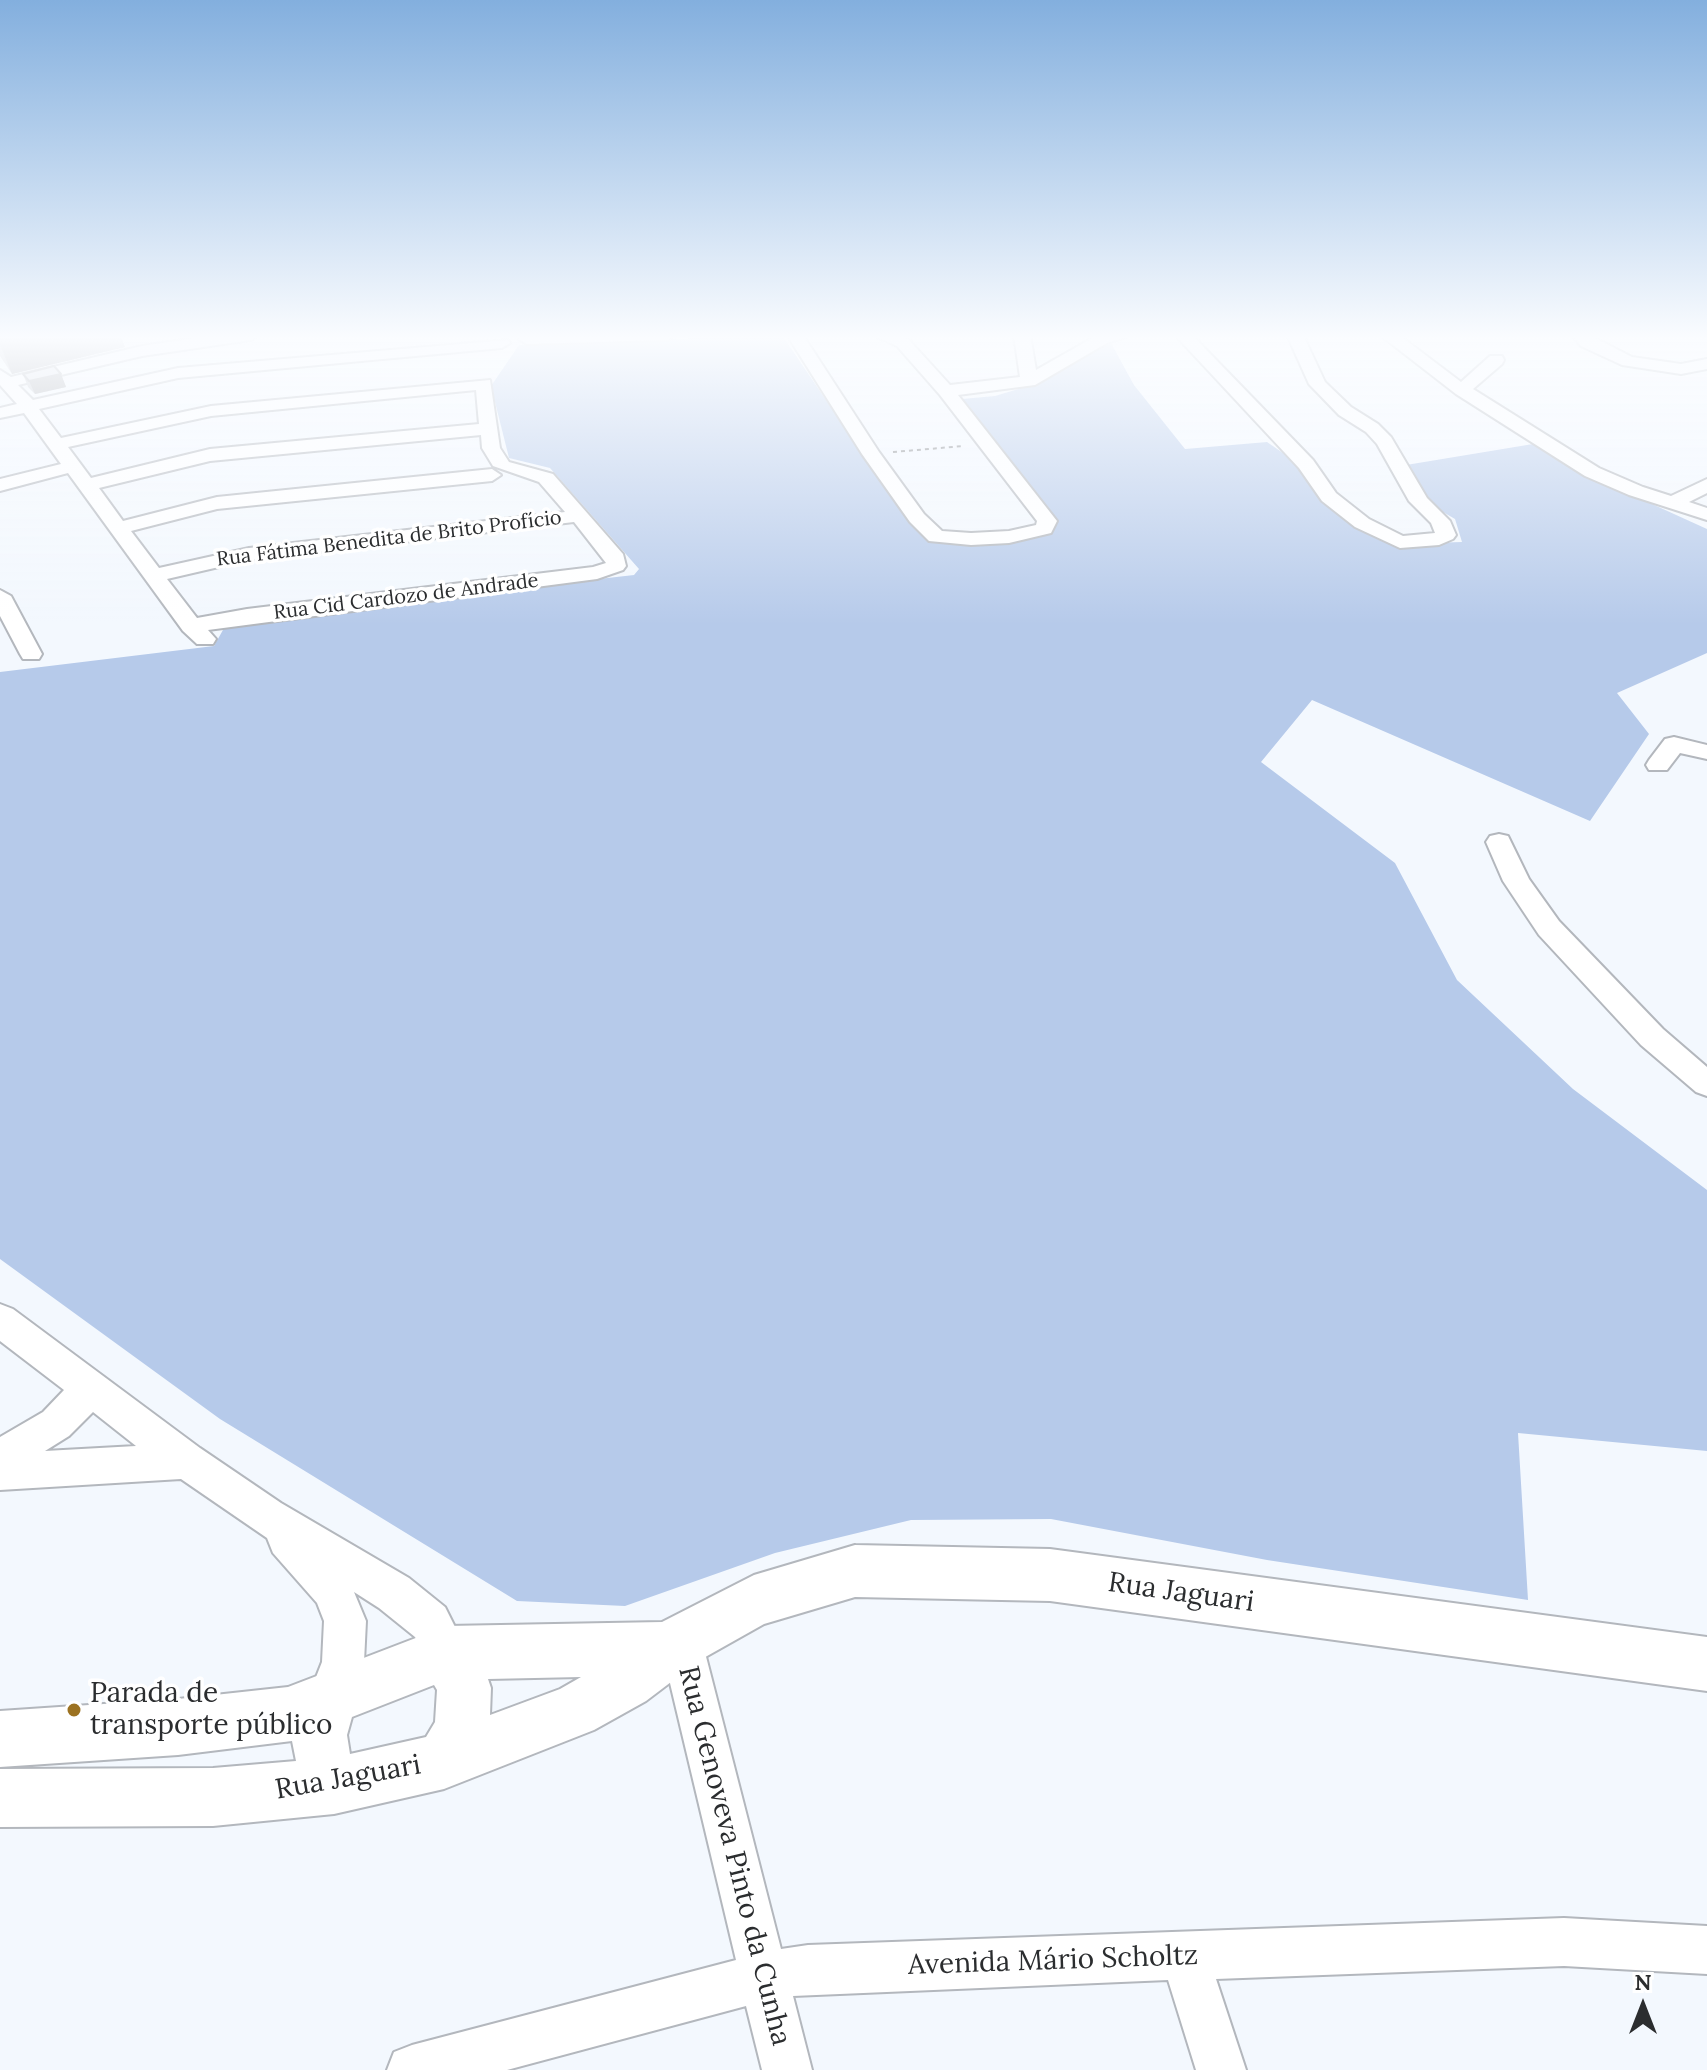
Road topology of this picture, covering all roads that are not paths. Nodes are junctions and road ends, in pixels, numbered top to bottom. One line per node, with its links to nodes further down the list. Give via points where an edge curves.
1 (48, 432): 10 (street)
2 (115, 432): 10 (street)
3 (459, 432): 14 (street, via 201,456)
4 (488, 432): 12 (street)
5 (857, 432): 6 (street, via 936,537 1009,537 1044,529 1047,521)
6 (976, 432)
7 (1275, 432): 8 (street, via 1329,497 1362,523 1400,542 1446,535)
8 (1376, 432)
9 (1528, 432): 16 (street, via 1592,472)
10 (57, 444): 11 (street)
11 (74, 466): 13 (street); 14 (street)
12 (500, 466): 18 (street, via 546,478); 19 (street, via 443,479 217,503)
13 (0, 485)
14 (88, 485): 19 (street)
15 (1707, 485): 16 (street)
16 (1674, 502): 17 (street)
17 (1707, 514)
18 (579, 516): 20 (street, Rua Fátima Benedita de Brito Profício, via 249,554); 22 (street, Rua Cid Cardozo de Andrade, via 617,563 597,573)
19 (118, 528): 20 (street)
20 (153, 576): 22 (street)
21 (0, 596): 24 (street)
22 (191, 626): 23 (street)
23 (210, 643)
24 (31, 654)
25 (1707, 752): 26 (street, via 1674,744)
26 (1658, 765)
27 (1499, 842): 28 (street, via 1516,881 1549,928 1652,1037)
28 (1707, 1084)
29 (0, 1320): 30 (street)
30 (91, 1389): 31 (street, via 56,1424); 32 (street)
31 (0, 1458)
32 (186, 1461): 33 (street); 34 (street)
33 (0, 1472)
34 (267, 1516): 36 (street, via 394,1593 430,1622); 38 (street, via 332,1589 345,1621 343,1662)
35 (675, 1645): 36 (street, Rua Jaguari); 37 (street, Rua Jaguari, via 754,1601 855,1571 1035,1575); 40 (street, Rua Jaguari, via 627,1682 575,1711); 45 (street, Rua Genoveva Pinto da Cunha)
36 (447, 1653): 38 (street, Rua Jaguari); 40 (street, via 464,1688 462,1727)
37 (1707, 1664)
38 (329, 1700): 39 (street, Rua Jaguari, via 288,1715); 41 (street, via 319,1735)
39 (0, 1739)
40 (444, 1761): 41 (street, Rua Jaguari)
41 (334, 1786): 42 (street, Rua Jaguari, via 213,1797)
42 (0, 1798)
43 (1707, 1950): 44 (street, Avenida Mário Scholtz, via 1564,1942)
44 (1185, 1957): 45 (street, Avenida Mário Scholtz, via 808,1969); 48 (street)
45 (763, 1977): 46 (street, Avenida Mário Scholtz); 47 (street, Rua Genoveva Pinto da Cunha)
46 (412, 2070)
47 (787, 2070)
48 (1221, 2070)

